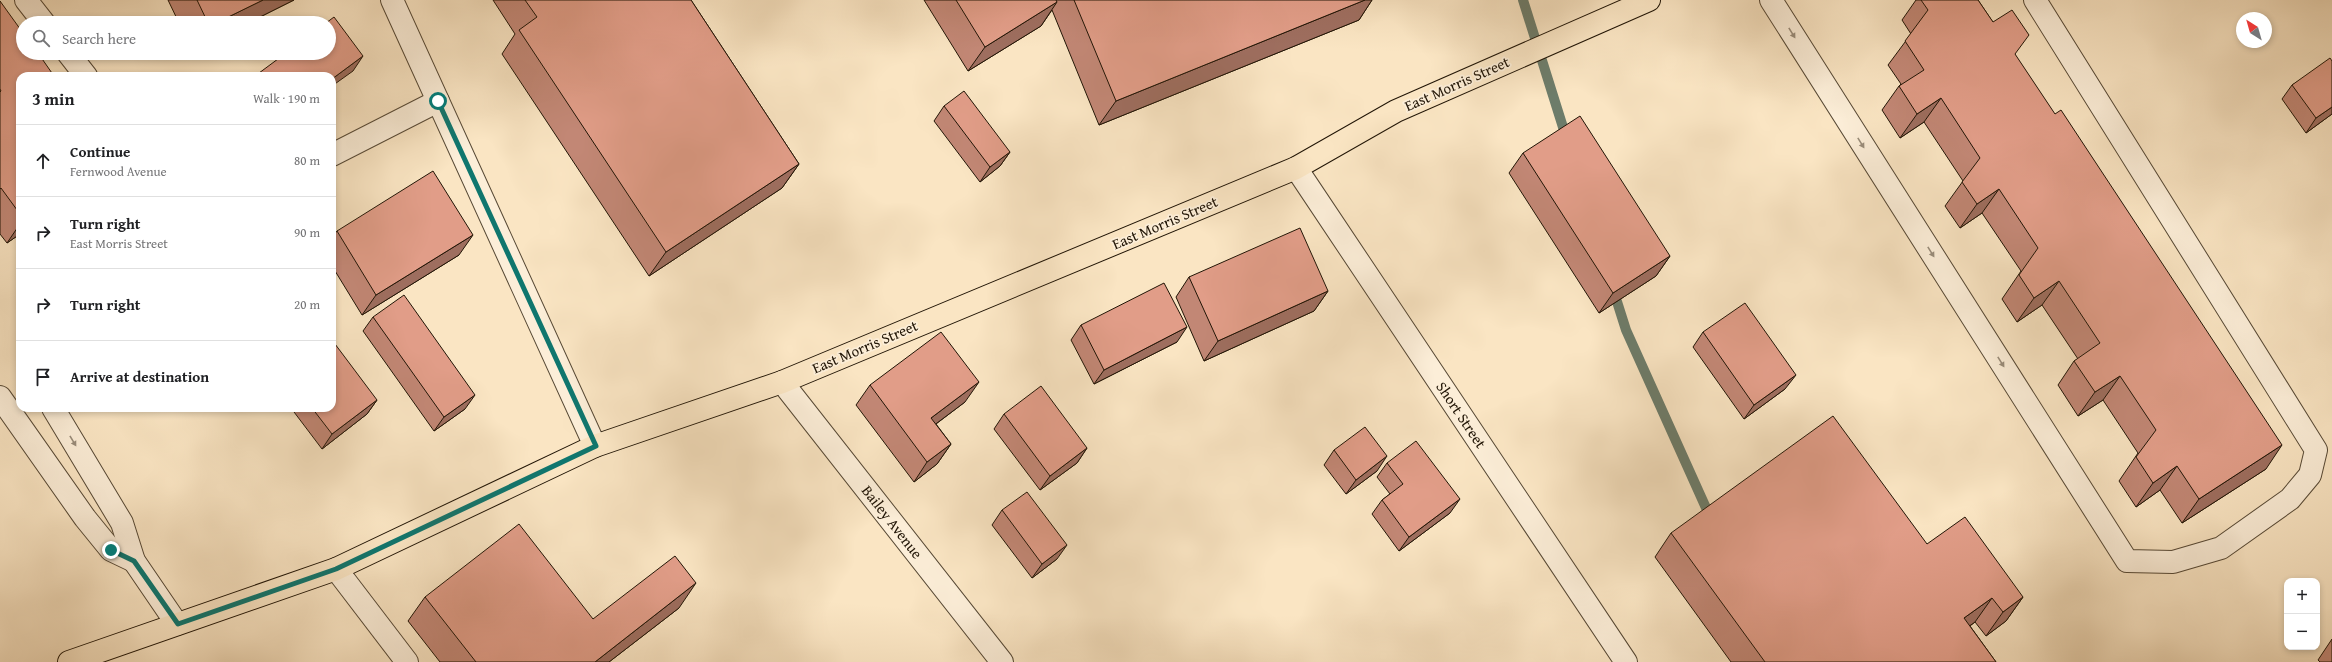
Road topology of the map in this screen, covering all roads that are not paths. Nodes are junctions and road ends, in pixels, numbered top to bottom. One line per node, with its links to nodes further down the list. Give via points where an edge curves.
1 (26, 0): 6 (street)
2 (392, 0): 9 (street)
3 (1649, 0): 11 (main road, East Morris Street, via 1396,111)
4 (1771, 0): 5 (street, one-way to 5, via 2127,561 2173,562 2221,548 2290,499 2310,475 2316,450)
5 (2034, 0)
6 (39, 16)
7 (73, 60): 8 (street)
8 (83, 72)
9 (438, 101): 10 (street); 15 (street)
10 (336, 153)
11 (1296, 168): 12 (main road, East Morris Street); 22 (street, Short Street)
12 (782, 382): 15 (main road, East Morris Street); 21 (street, Bailey Avenue)
13 (0, 397): 16 (street, via 85,518 111,550)
14 (55, 412): 16 (street, one-way to 16, via 122,523)
15 (596, 446): 17 (main road, East Morris Street)
16 (134, 561): 18 (street)
17 (336, 569): 18 (main road, East Morris Street); 20 (street)
18 (178, 624): 19 (main road, East Morris Street)
19 (69, 662)
20 (407, 662)
21 (1002, 662)
22 (1626, 662)

